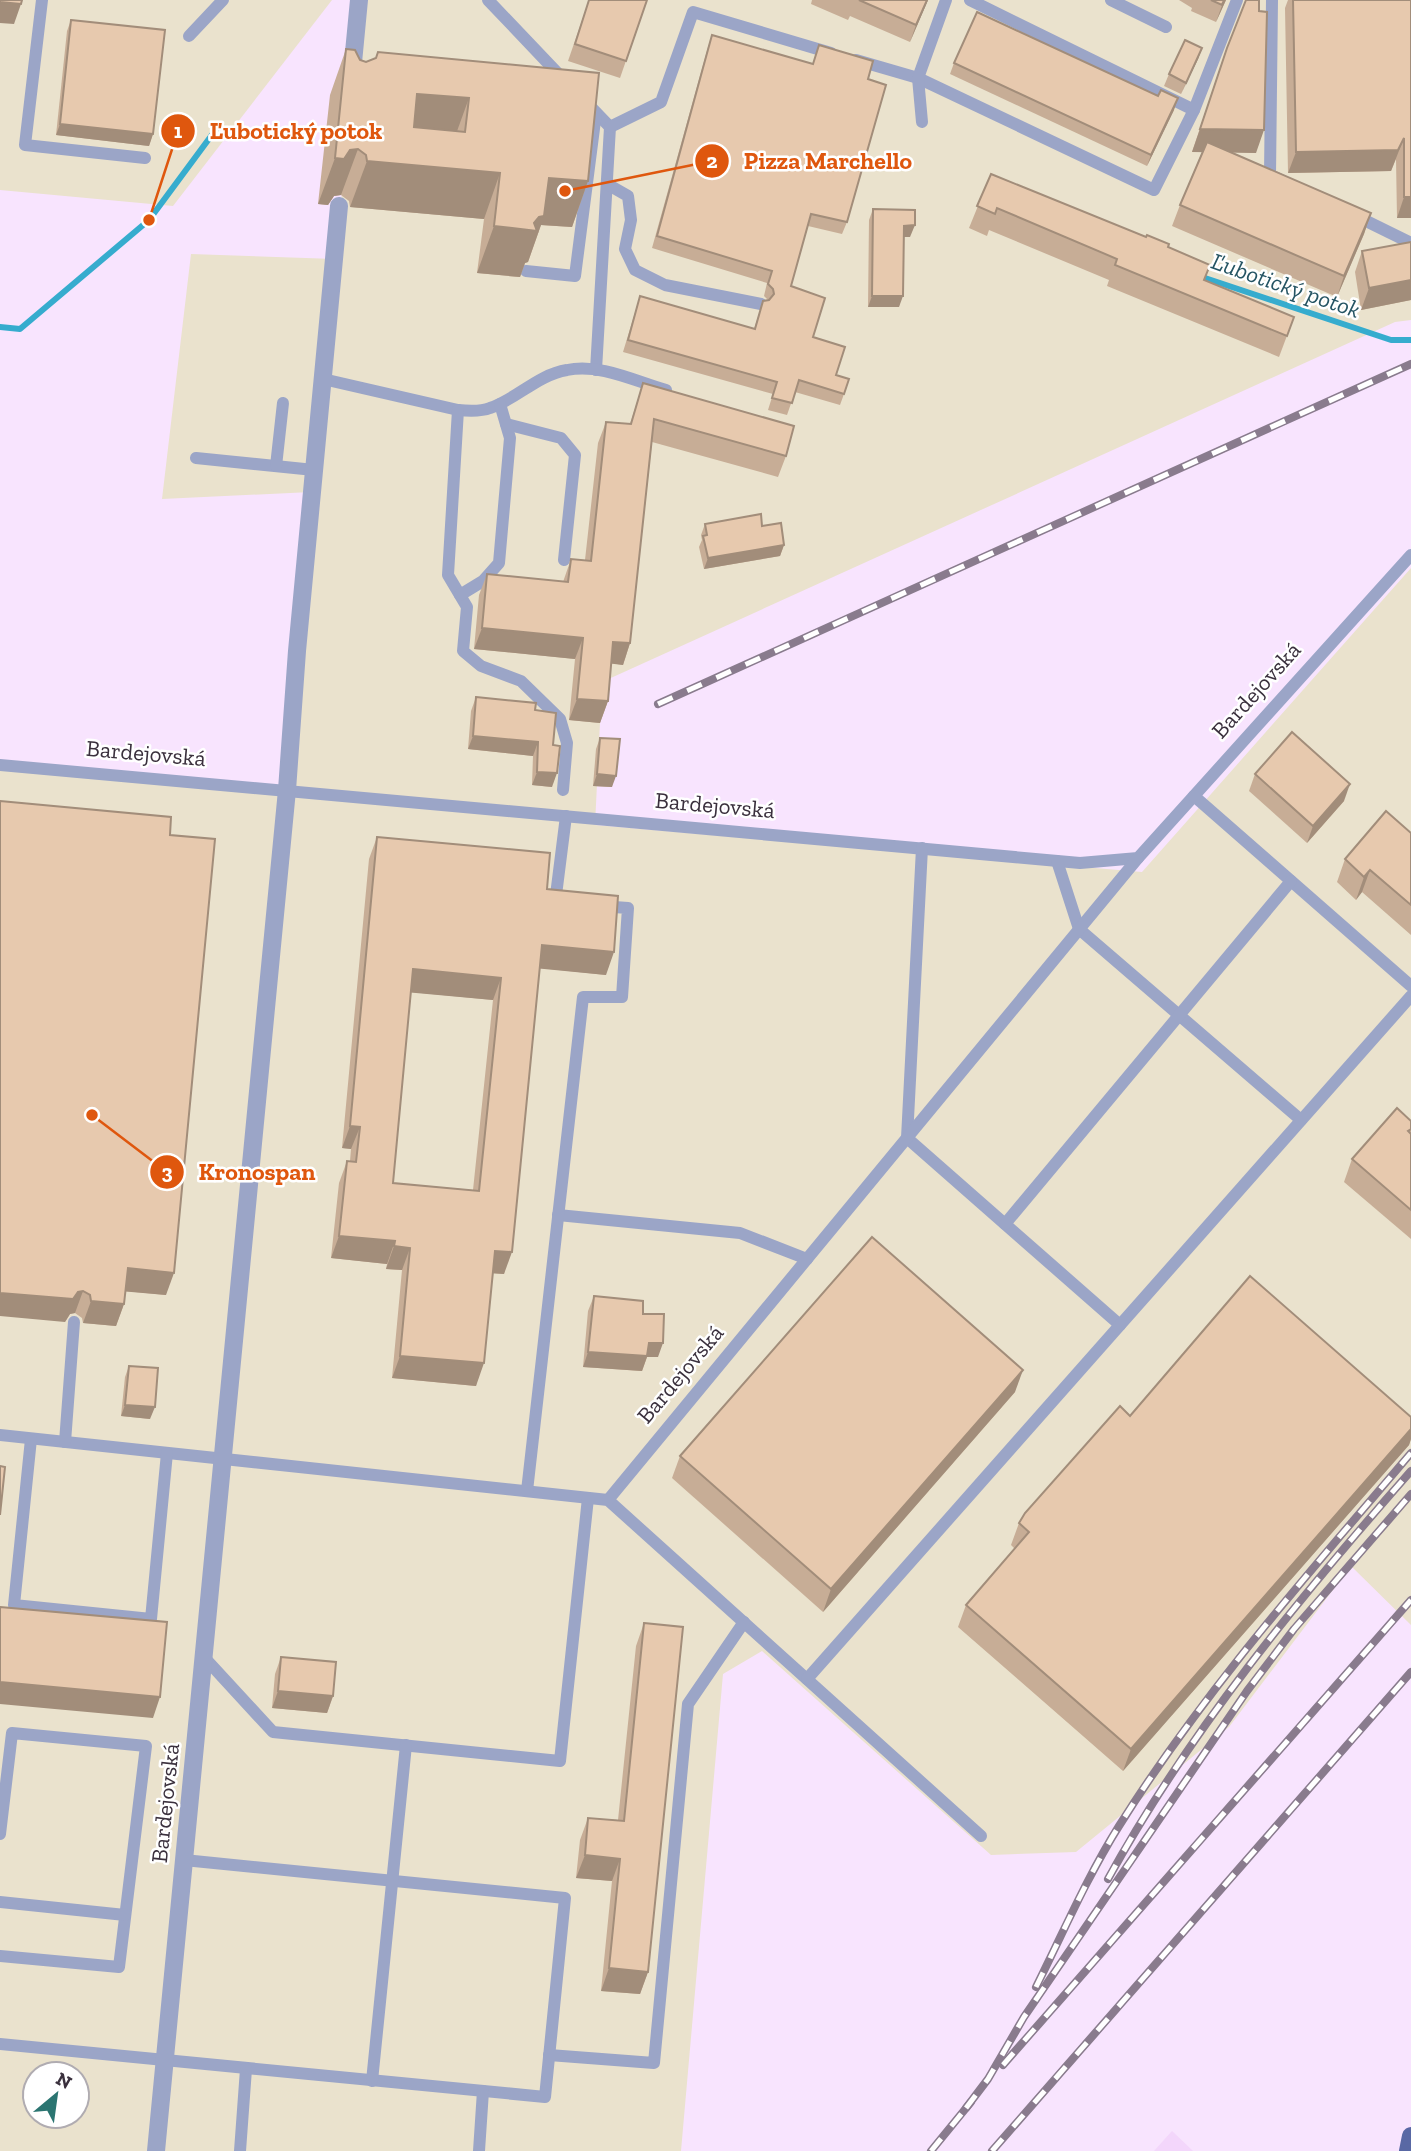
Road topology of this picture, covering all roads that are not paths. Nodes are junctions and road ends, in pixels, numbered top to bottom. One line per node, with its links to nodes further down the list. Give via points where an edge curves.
1 (42, 0): 18 (lane, via 25,145)
2 (223, 0): 11 (lane)
3 (359, 0): 13 (street)
4 (488, 0): 15 (lane)
5 (946, 0): 12 (lane)
6 (970, 0): 14 (lane)
7 (1111, 0): 10 (lane)
8 (1237, 0): 14 (lane)
9 (1272, 0): 20 (lane, via 1270,175)
10 (1166, 27)
11 (189, 36)
12 (918, 78): 14 (lane, via 1154,190); 16 (lane); 17 (lane, via 693,12 661,102)
13 (350, 97)
14 (1194, 110)
15 (596, 113): 17 (lane); 24 (lane, via 575,276)
16 (922, 122)
17 (610, 127): 19 (lane)
18 (145, 158)
19 (607, 184): 25 (lane, via 628,196 631,220 625,249 635,270 665,285); 26 (lane)
20 (1294, 186)
21 (340, 206): 27 (street, Bardejovská)
22 (1340, 209): 23 (lane)
23 (1411, 243)
24 (526, 271)
25 (761, 304)
26 (596, 370): 28 (lane); 30 (lane, via 553,373)
27 (323, 379): 31 (lane); 35 (street, Bardejovská)
28 (679, 394)
29 (283, 403): 34 (lane)
30 (500, 404): 31 (lane); 32 (lane)
31 (457, 410): 38 (lane, via 448,575)
32 (506, 424): 37 (lane, via 561,438 575,455); 38 (lane, via 510,438 499,563)
33 (196, 458): 34 (lane)
34 (276, 466): 35 (lane)
35 (314, 470): 40 (street, Bardejovská)
36 (1411, 555): 42 (lane, Bardejovská)
37 (564, 560)
38 (460, 596): 41 (lane, via 467,607 463,651 481,666 521,681 559,719 568,743)
39 (0, 765): 40 (lane, Bardejovská)
40 (287, 790): 43 (lane, Bardejovská); 65 (street, Bardejovská)
41 (563, 790)
42 (1194, 796): 45 (lane, Bardejovská); 47 (lane)
43 (566, 816): 44 (lane, Bardejovská); 48 (lane, via 555,902)
44 (922, 848): 46 (lane, Bardejovská); 55 (lane)
45 (1138, 858): 46 (lane, Bardejovská); 50 (lane, Bardejovská)
46 (1057, 861): 50 (lane)
47 (1291, 881): 51 (lane); 53 (lane)
48 (567, 904)
49 (592, 905): 56 (lane, via 628,908 622,997 583,997)
50 (1079, 929): 53 (lane); 55 (lane, Bardejovská)
51 (1411, 986)
52 (1411, 996): 54 (lane)
53 (1179, 1015): 54 (lane); 57 (lane)
54 (1301, 1120): 60 (lane)
55 (907, 1138): 57 (lane); 58 (lane, Bardejovská)
56 (558, 1215): 58 (lane, via 740,1233); 66 (lane)
57 (1005, 1224): 60 (lane)
58 (807, 1259): 68 (lane, Bardejovská)
59 (74, 1322): 63 (lane)
60 (1120, 1325): 71 (lane)
61 (0, 1435): 62 (lane)
62 (31, 1439): 63 (lane); 64 (lane, via 14,1605 151,1619)
63 (65, 1442): 64 (lane)
64 (167, 1453): 65 (lane)
65 (222, 1459): 66 (lane); 70 (street, Bardejovská)
66 (527, 1491): 67 (lane)
67 (588, 1498): 68 (lane); 72 (lane, via 561,1761)
68 (608, 1500): 69 (lane)
69 (744, 1622): 71 (lane); 81 (lane, via 688,1704 654,2063)
70 (203, 1656): 72 (lane, via 273,1731); 75 (street, Bardejovská)
71 (807, 1679): 74 (lane)
72 (406, 1745): 76 (lane)
73 (0, 1834): 78 (lane, via 12,1733 146,1746)
74 (981, 1836)
75 (184, 1860): 76 (lane); 82 (street, Bardejovská)
76 (392, 1881): 81 (lane, via 565,1898); 84 (lane)
77 (0, 1902): 78 (lane)
78 (125, 1915): 79 (lane, via 119,1967)
79 (0, 1956)
80 (0, 2044): 82 (lane)
81 (549, 2055): 85 (lane, via 545,2097)
82 (164, 2061): 83 (lane); 87 (street, Bardejovská)
83 (246, 2069): 84 (lane); 88 (lane)
84 (372, 2081): 85 (lane)
85 (483, 2091): 89 (lane)
86 (1411, 2136): 90 (main road)
87 (156, 2151)
88 (240, 2151)
89 (479, 2151)
90 (1408, 2151)

